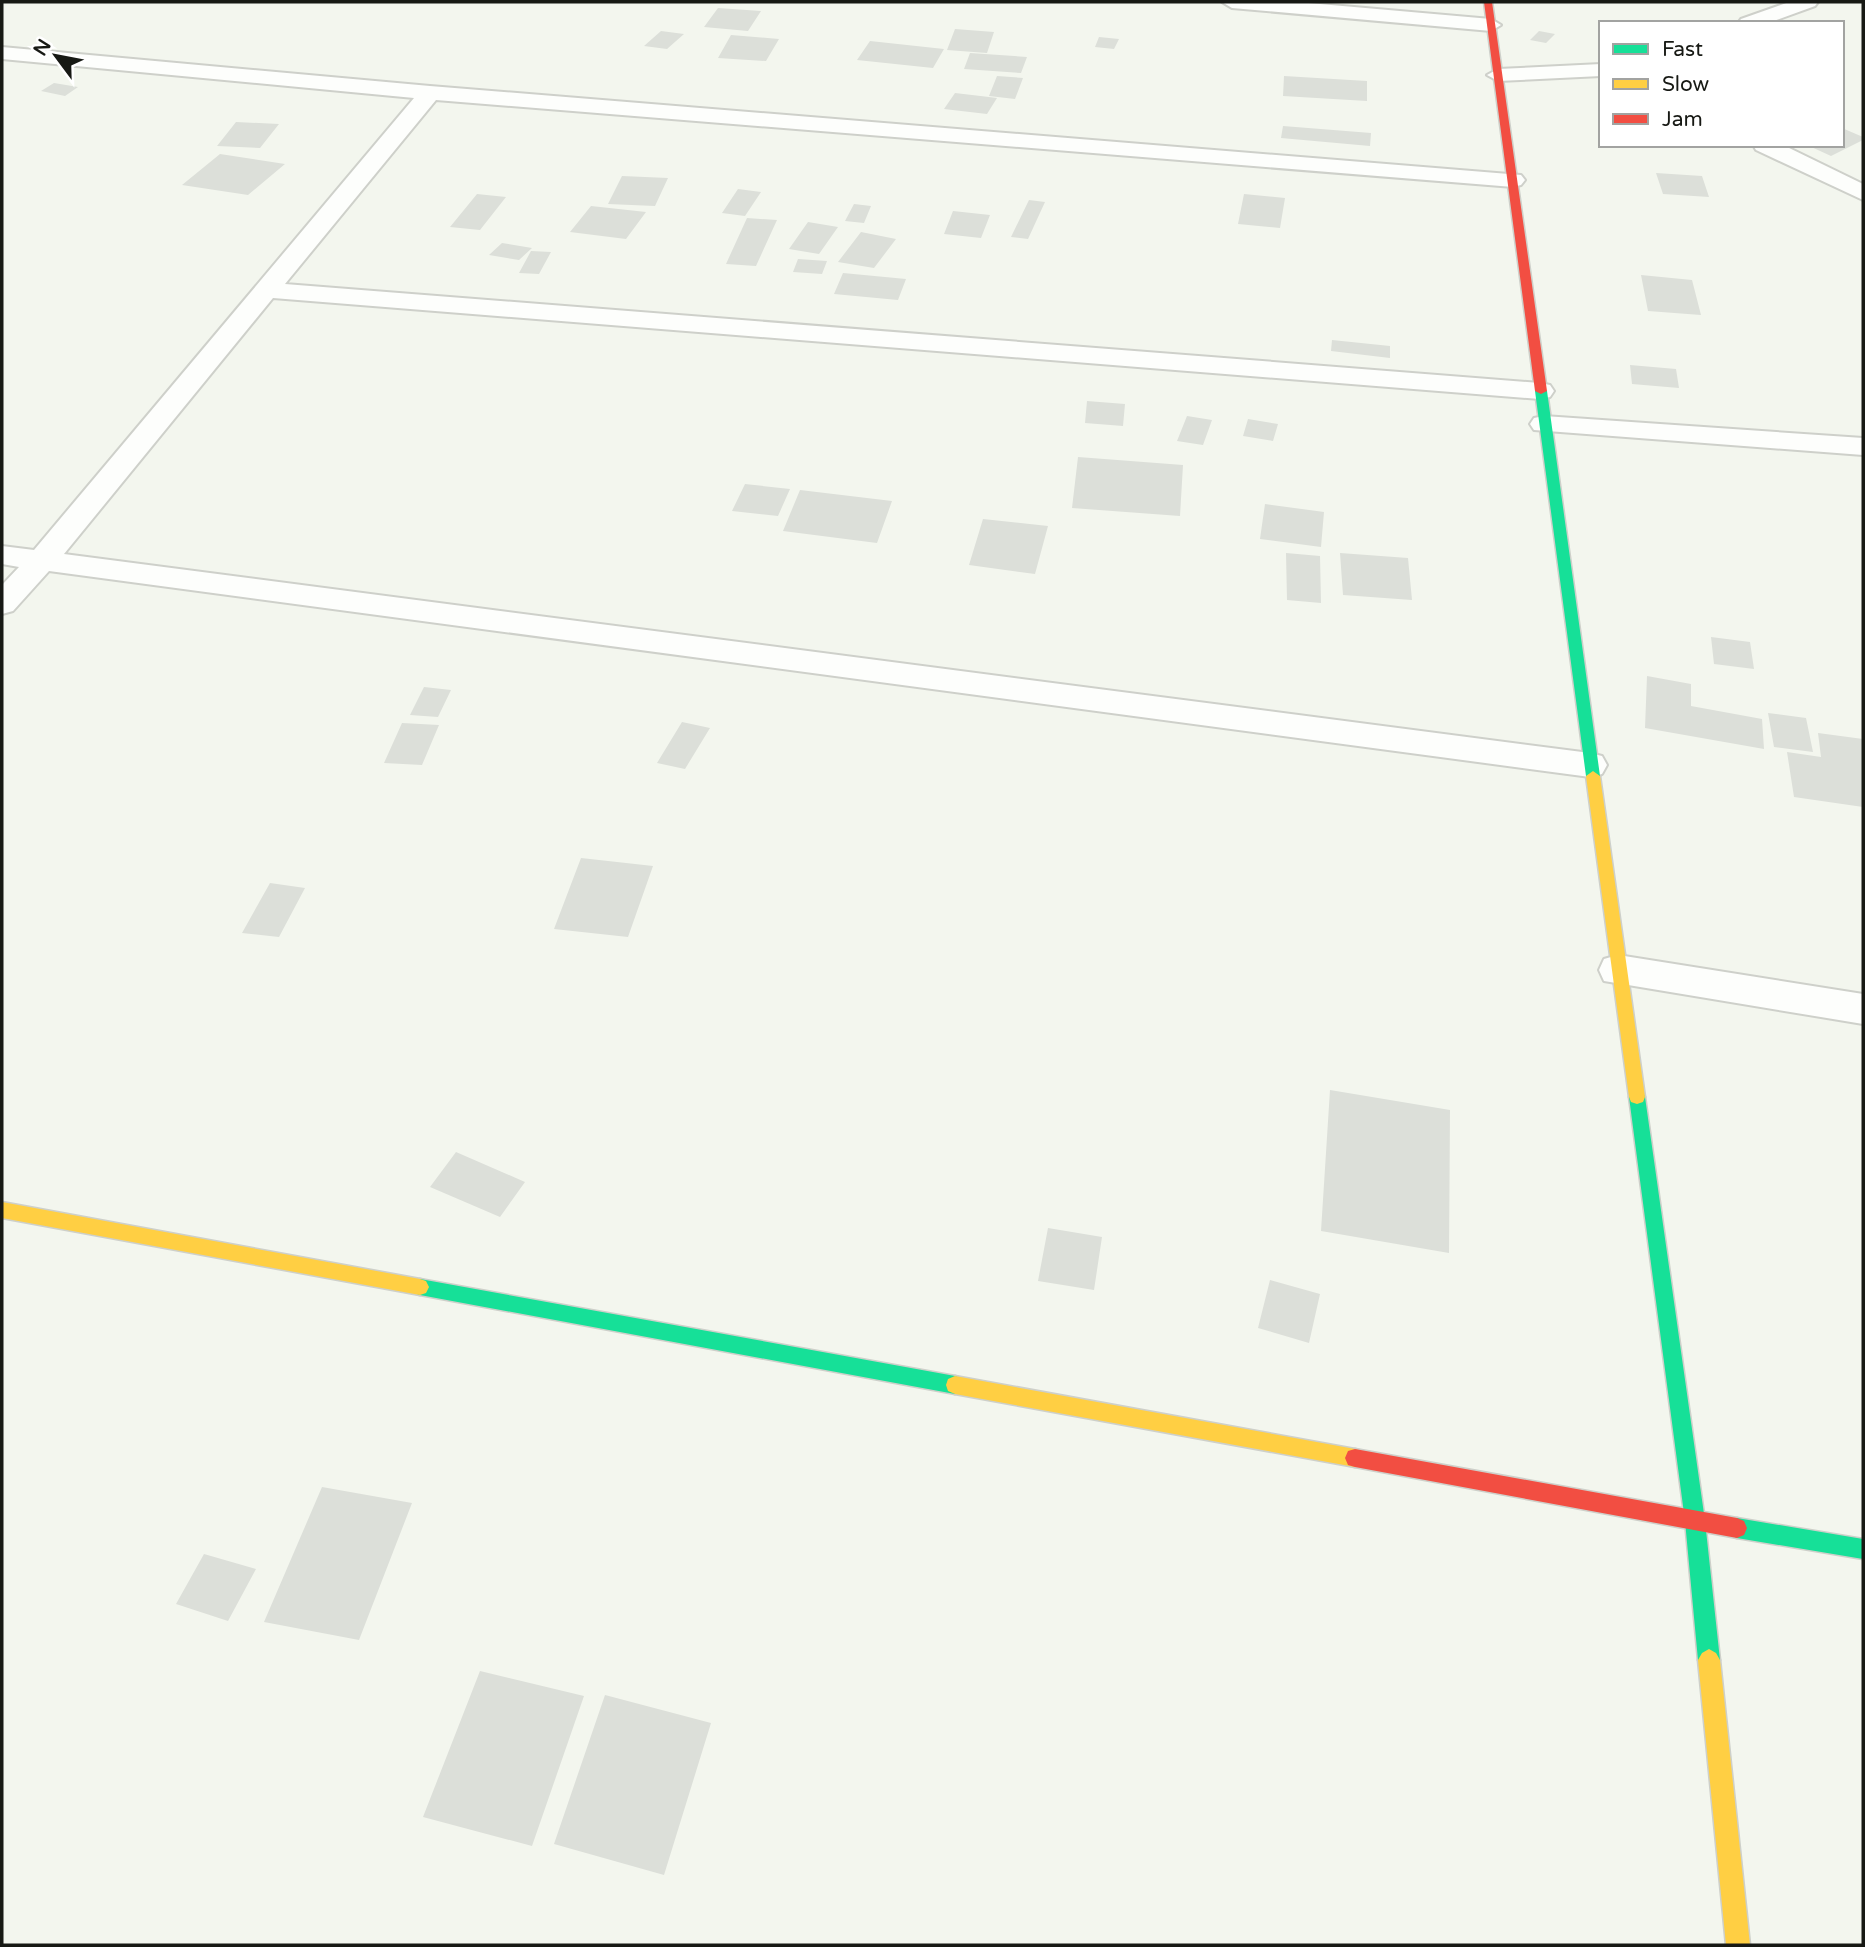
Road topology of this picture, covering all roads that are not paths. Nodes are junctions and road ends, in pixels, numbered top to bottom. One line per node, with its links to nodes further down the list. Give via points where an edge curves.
1 (1232, 2): 5 (street)
2 (1488, 2): 5 (street)
3 (1808, 2): 4 (street)
4 (1754, 21)
5 (1491, 25): 8 (street)
6 (2, 53): 9 (street)
7 (1599, 70): 8 (street)
8 (1498, 75): 11 (street)
9 (430, 93): 11 (street); 13 (street)
10 (1768, 147): 12 (street)
11 (1513, 180): 14 (street)
12 (1863, 193)
13 (266, 290): 14 (street); 18 (street)
14 (1540, 391): 15 (street)
15 (1544, 424): 16 (street); 20 (street)
16 (1863, 447)
17 (2, 555): 18 (street)
18 (42, 560): 19 (street); 20 (street)
19 (2, 604)
20 (1590, 765): 21 (street)
21 (1618, 970): 22 (street); 24 (street)
22 (1863, 1009)
23 (2, 1210): 24 (street)
24 (1695, 1521): 25 (street); 26 (street)
25 (1863, 1549)
26 (1738, 1945)

